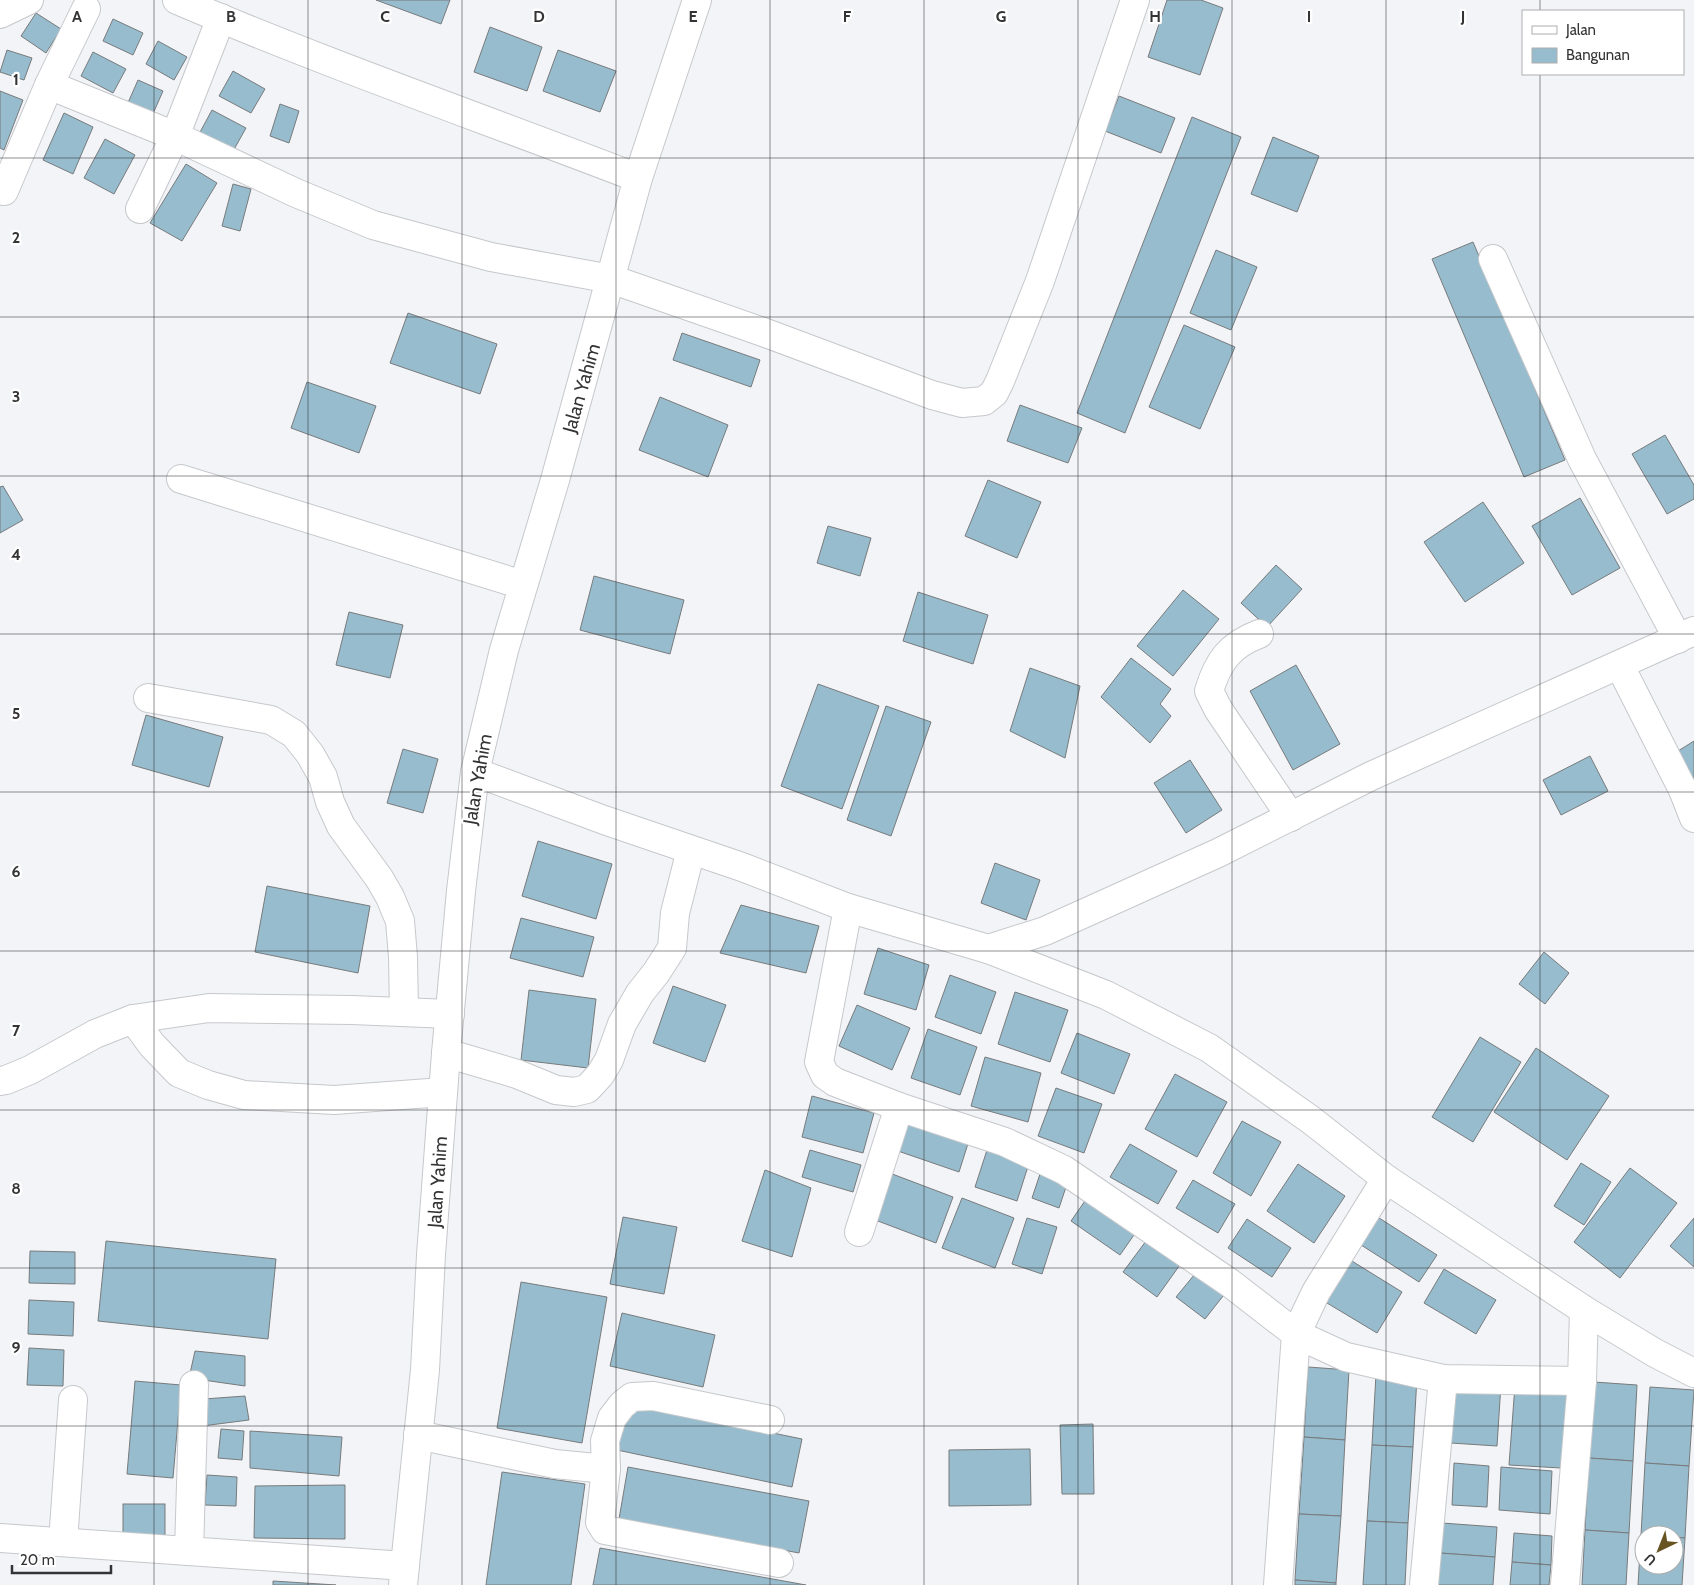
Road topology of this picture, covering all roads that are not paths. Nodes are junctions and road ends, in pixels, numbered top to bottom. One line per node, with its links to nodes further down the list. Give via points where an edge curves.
1 (29, 0): 6 (street)
2 (177, 0): 7 (street)
3 (697, 0): 10 (street, Jalan Yahim)
4 (1135, 0): 14 (street, via 1040,281 1000,381 994,393 984,401 962,403 932,395)
5 (86, 9): 8 (street)
6 (0, 14)
7 (221, 18): 9 (street); 10 (street, via 373,79)
8 (49, 85): 9 (street); 11 (street)
9 (175, 136): 12 (street); 14 (street, via 373,225 491,257)
10 (638, 178): 14 (street, Jalan Yahim)
11 (4, 191)
12 (140, 209)
13 (1493, 259): 18 (street, via 1582,459)
14 (611, 279): 16 (street, Jalan Yahim)
15 (181, 479): 16 (street)
16 (524, 585): 21 (street, Jalan Yahim, via 504,650)
17 (1259, 634): 22 (street, via 1234,646 1222,660 1209,691)
18 (1686, 635): 19 (street)
19 (1620, 666): 22 (street, via 1371,776); 23 (street)
20 (148, 698): 27 (street, via 271,720 294,734 323,776 341,826 379,878 400,921)
21 (475, 772): 24 (street); 28 (street, Jalan Yahim)
22 (1291, 817): 26 (street, via 1046,931)
23 (1694, 818)
24 (690, 850): 25 (street); 30 (street, via 675,913 672,948 622,1024 600,1075 586,1089 574,1092 556,1090 517,1074)
25 (848, 908): 26 (street); 33 (street, via 819,1062 825,1075 835,1082)
26 (988, 949): 34 (street, via 1106,995 1209,1048 1311,1120)
27 (404, 1012): 28 (street); 29 (street, via 209,1008)
28 (450, 1014): 30 (street, Jalan Yahim)
29 (133, 1019): 31 (street, via 95,1034 30,1070); 32 (street, via 152,1045 180,1072 208,1085 244,1095 334,1100)
30 (446, 1053): 32 (street, Jalan Yahim)
31 (0, 1081)
32 (443, 1092): 44 (street, Jalan Yahim)
33 (899, 1107): 35 (street); 37 (street, via 1005,1142 1064,1170 1230,1283)
34 (1386, 1179): 36 (street); 37 (street, via 1316,1292)
35 (859, 1232)
36 (1584, 1310): 38 (street); 40 (street)
37 (1296, 1334): 39 (street, via 1346,1357); 51 (street)
38 (1694, 1373)
39 (1443, 1379): 40 (street); 52 (street)
40 (1582, 1381): 53 (street)
41 (194, 1384): 48 (street)
42 (73, 1400): 47 (street)
43 (770, 1420): 45 (street, via 653,1396 632,1397 612,1418 605,1441)
44 (418, 1435): 45 (street, via 555,1464); 50 (street, Jalan Yahim)
45 (606, 1469): 49 (street, via 600,1522 605,1530)
46 (0, 1538): 47 (street)
47 (63, 1542): 48 (street)
48 (189, 1551): 50 (street)
49 (779, 1563)
50 (404, 1575)
51 (1278, 1585)
52 (1424, 1585)
53 (1565, 1585)

